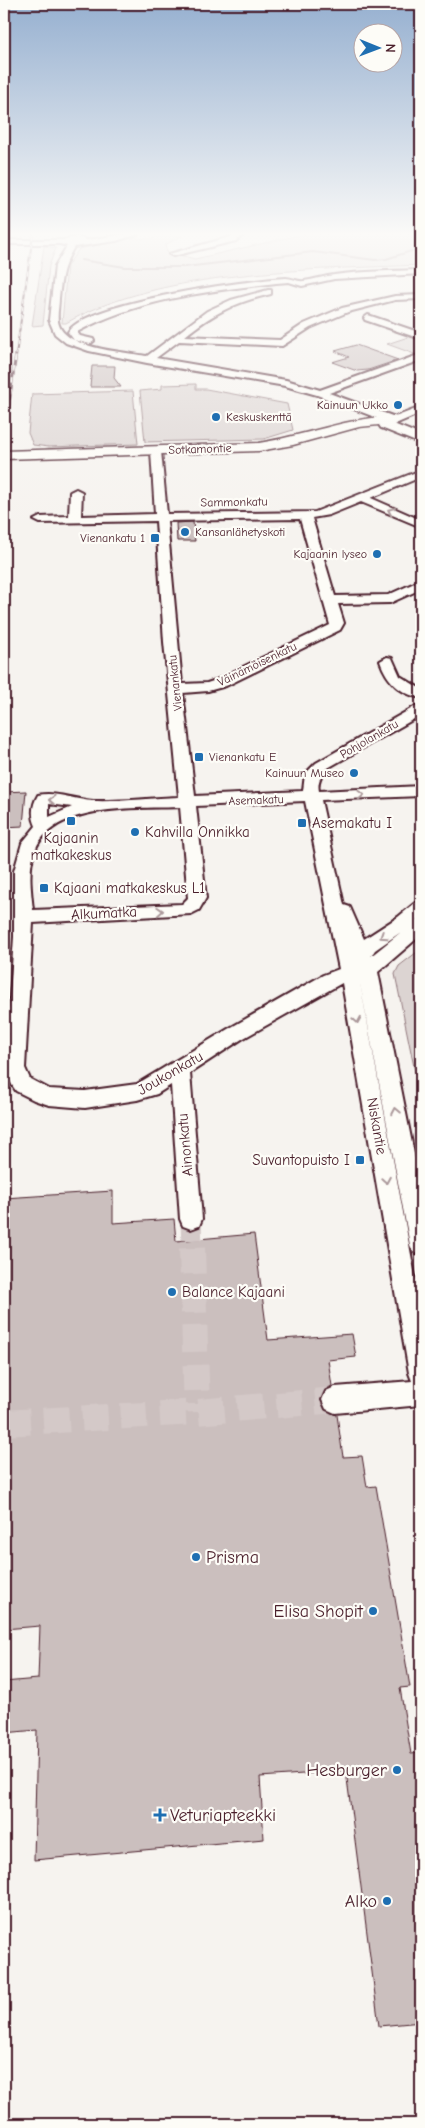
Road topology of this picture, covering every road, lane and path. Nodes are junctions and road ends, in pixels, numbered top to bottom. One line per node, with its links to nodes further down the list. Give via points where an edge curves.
1 (58, 333): 7 (street, via 86,348)
2 (73, 333): 6 (street, via 77,338)
3 (185, 333): 5 (street)
4 (298, 333): 5 (street, via 282,343)
5 (179, 338): 7 (street)
6 (91, 341)
7 (147, 360): 9 (street)
8 (419, 360): 9 (street)
9 (320, 393): 10 (street)
10 (355, 407): 12 (street); 12 (street)
11 (421, 410): 12 (street)
12 (385, 422): 13 (main road); 14 (main road); 16 (highway, Sotkamontie, via 279,451)
13 (421, 432)
14 (421, 440)
15 (4, 454): 16 (highway, Sotkamontie)
16 (156, 454): 17 (highway, Sotkamontie); 22 (street, Vienankatu)
17 (4, 461)
18 (421, 473): 20 (street, Sammonkatu)
19 (76, 492): 24 (street)
20 (361, 498): 21 (street, Sammonkatu, via 325,512); 25 (street, one-way to 20)
21 (305, 515): 22 (street, Sammonkatu); 27 (street)
22 (162, 518): 24 (street, Sammonkatu); 29 (street, Vienankatu)
23 (40, 520): 24 (street, Sammonkatu)
24 (75, 520)
25 (421, 524)
26 (421, 584): 27 (street, via 390,599)
27 (330, 600): 29 (street, Väinämöisenkatu, via 338,623 335,627 221,683)
28 (387, 661): 30 (street, via 396,681)
29 (176, 689): 34 (street, Vienankatu)
30 (421, 694)
31 (421, 709): 33 (street, Pohjolankatu, via 321,766 313,774 310,784)
32 (421, 791): 33 (street, Asemakatu, one-way to 32)
33 (312, 797): 34 (street, Asemakatu); 37 (street, Niskantie)
34 (187, 802): 35 (street, Asemakatu); 39 (street, Vienankatu, via 197,898 193,906)
35 (91, 806): 36 (street, Asemakatu, via 60,818); 36 (street, Asemakatu, one-way to 36, via 44,799 40,820)
36 (45, 828): 40 (street, Asemakatu, via 30,843 23,865)
37 (330, 879): 42 (street, Niskantie); 43 (street, Niskantie)
38 (421, 907): 42 (street, one-way to 42, via 412,917)
39 (185, 910): 40 (street, Alkumatka, one-way to 39)
40 (24, 917): 44 (street, Joukonkatu, via 15,1068 22,1084 38,1093 59,1098 121,1097 150,1088)
41 (421, 926): 43 (street, Joukonkatu)
42 (361, 950): 43 (street)
43 (358, 971): 44 (street, Joukonkatu, via 330,980); 46 (street, Niskantie, one-way to 43); 47 (street, Niskantie, one-way to 47)
44 (180, 1070): 45 (street, Ainonkatu)
45 (191, 1220)
46 (421, 1244)
47 (421, 1373)
48 (421, 1393): 49 (street)
49 (334, 1400)

